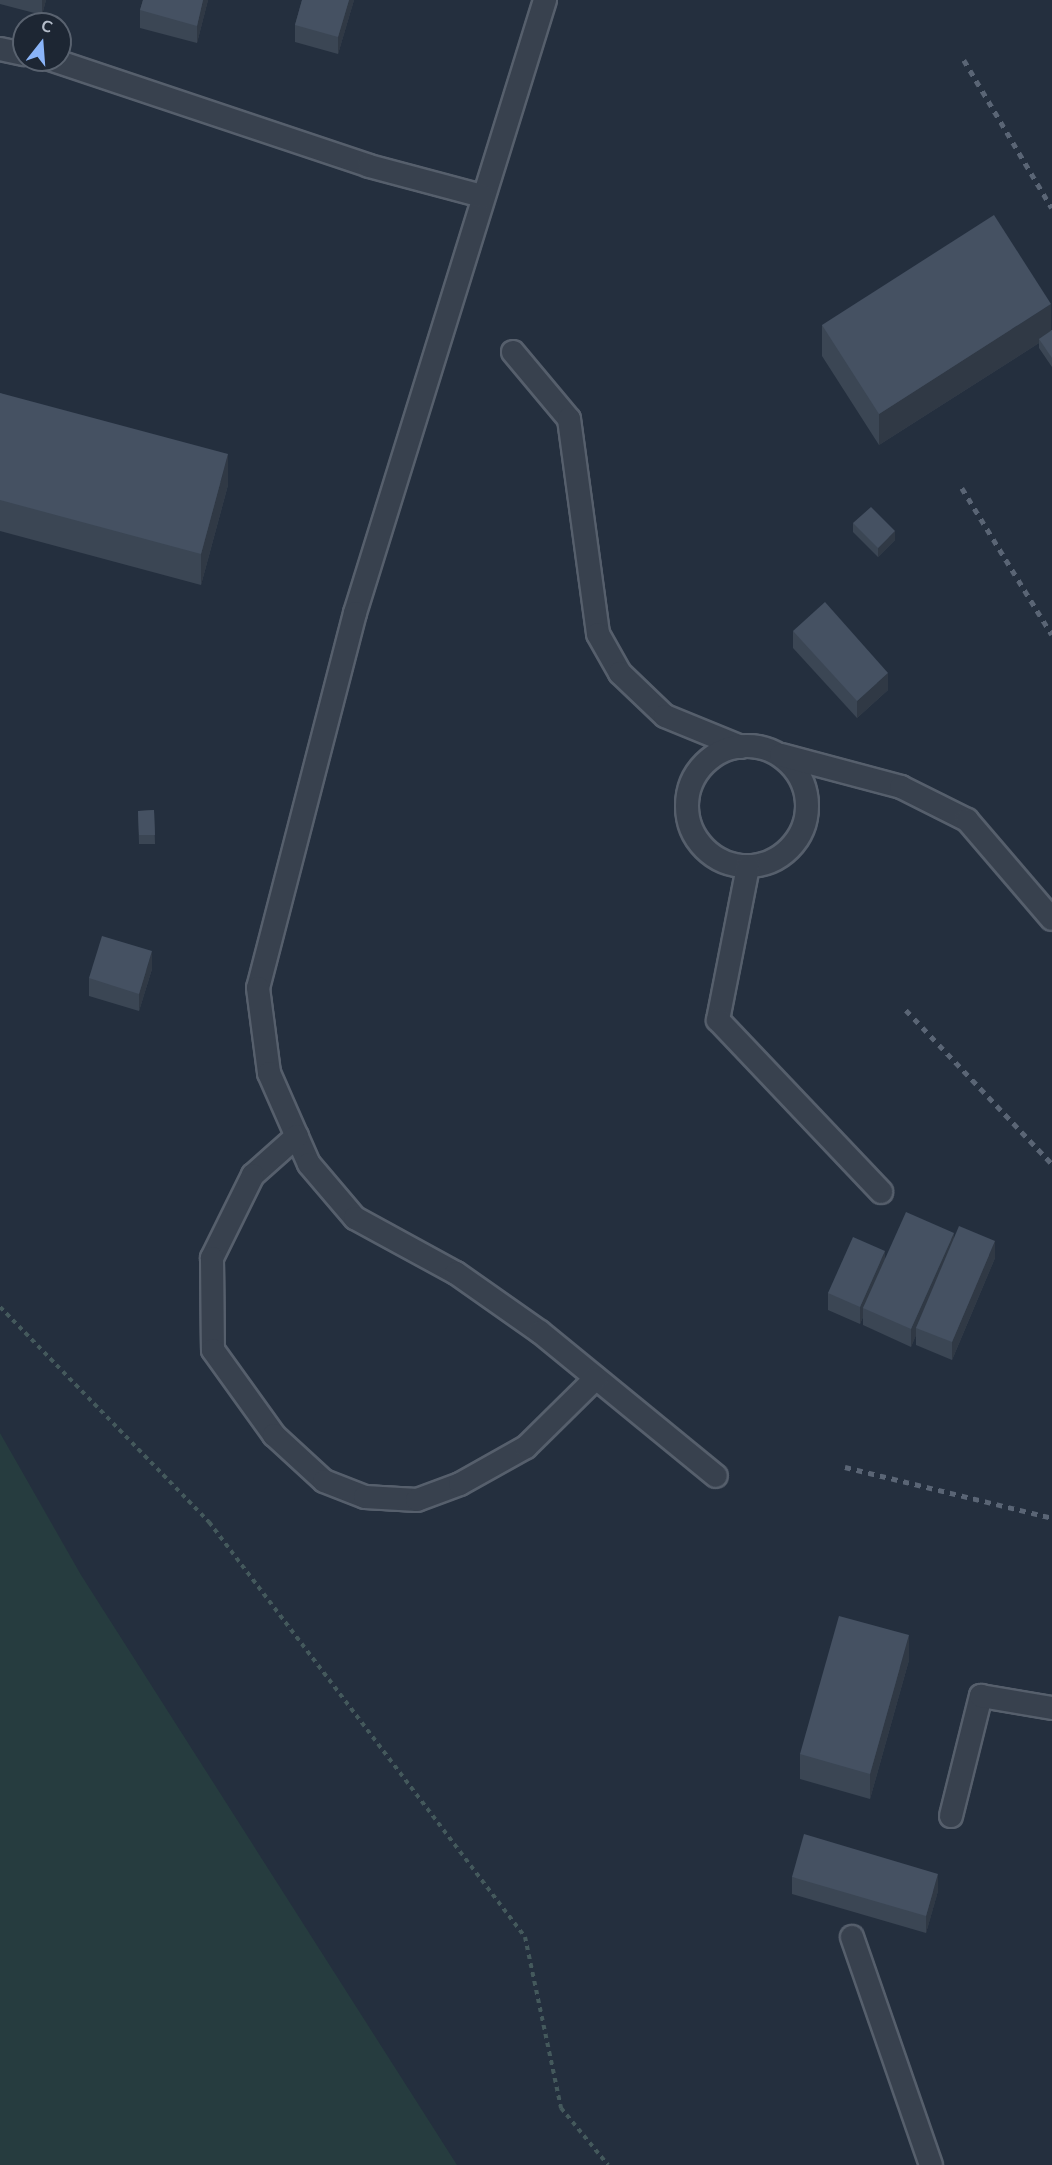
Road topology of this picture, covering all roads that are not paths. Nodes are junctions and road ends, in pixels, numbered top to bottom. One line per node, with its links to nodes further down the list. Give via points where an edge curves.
1 (545, 0): 3 (lane)
2 (72, 66): 3 (lane, via 369,166)
3 (482, 195): 9 (lane, via 355,613 258,988 269,1073)
4 (513, 352): 5 (lane, via 569,419 598,634 620,673 665,716)
5 (741, 747): 6 (lane); 7 (lane, via 707,762 694,778 687,798 688,819 696,837 710,853 728,863)
6 (778, 754): 7 (lane, via 802,783 806,820 786,852 769,862); 8 (lane, via 901,787 967,820)
7 (748, 867): 10 (lane, via 718,1020)
8 (1052, 919)
9 (297, 1136): 11 (lane, via 309,1164 355,1218 456,1273); 11 (lane, via 253,1175 212,1258 213,1350 274,1435 324,1481 365,1497 417,1500 439,1492 526,1447)
10 (881, 1192)
11 (596, 1377): 12 (lane)
12 (716, 1476)
13 (1052, 1708): 14 (lane, via 981,1696)
14 (951, 1816)
15 (852, 1937): 16 (lane)
16 (931, 2165)

